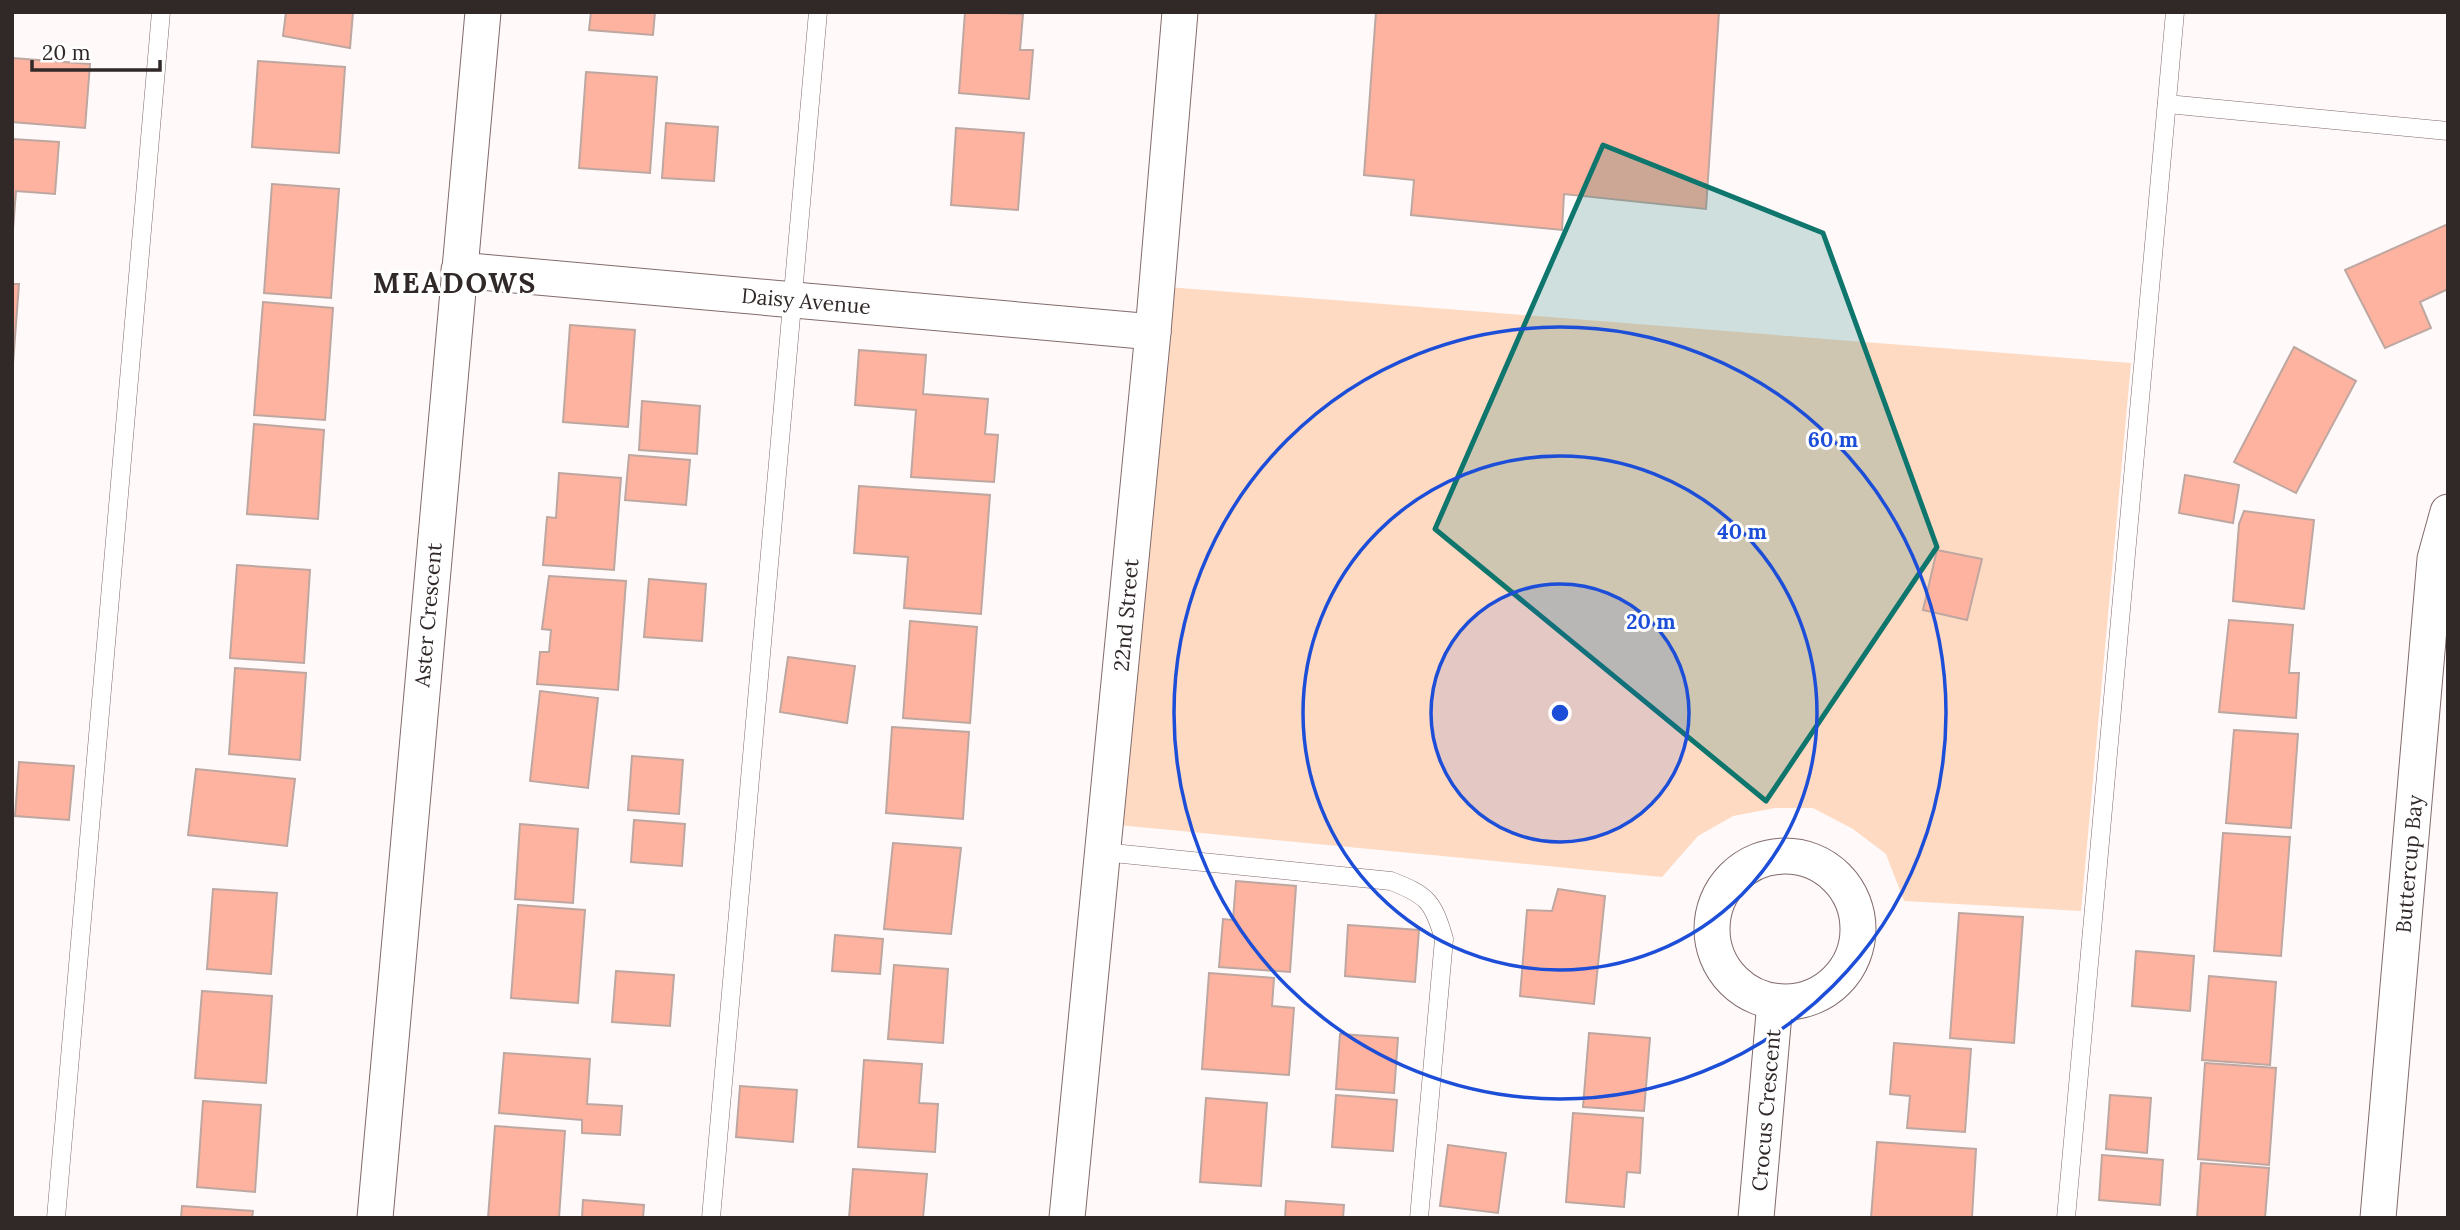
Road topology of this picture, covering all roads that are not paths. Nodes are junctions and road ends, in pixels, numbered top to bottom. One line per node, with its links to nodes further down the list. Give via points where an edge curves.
1 (162, 12): 14 (lane)
2 (483, 12): 8 (street, Aster Crescent)
3 (818, 12): 9 (lane)
4 (1180, 12): 10 (street, 22nd Street)
5 (2175, 12): 6 (lane)
6 (2167, 104): 7 (lane); 20 (lane)
7 (2448, 131)
8 (459, 270): 9 (street, Daisy Avenue); 15 (street, Aster Crescent)
9 (793, 300): 10 (street, Daisy Avenue); 16 (lane)
10 (1153, 332): 12 (street, 22nd Street)
11 (2448, 512): 21 (street, Buttercup Bay, via 2435,559)
12 (1103, 852): 17 (street, 22nd Street); 18 (lane, via 1391,881 1419,892 1437,913 1444,939)
13 (1775, 1002): 13 (street, via 1798,1001 1838,980 1851,961 1857,939 1850,895 1818,864 1793,856 1768,857 1744,867 1726,885 1714,907 1711,933 1717,958 1731,979 1751,994); 19 (street, Crocus Crescent)
14 (56, 1218)
15 (376, 1218)
16 (711, 1218)
17 (1067, 1218)
18 (1419, 1218)
19 (1756, 1218)
20 (2066, 1218)
21 (2378, 1218)

